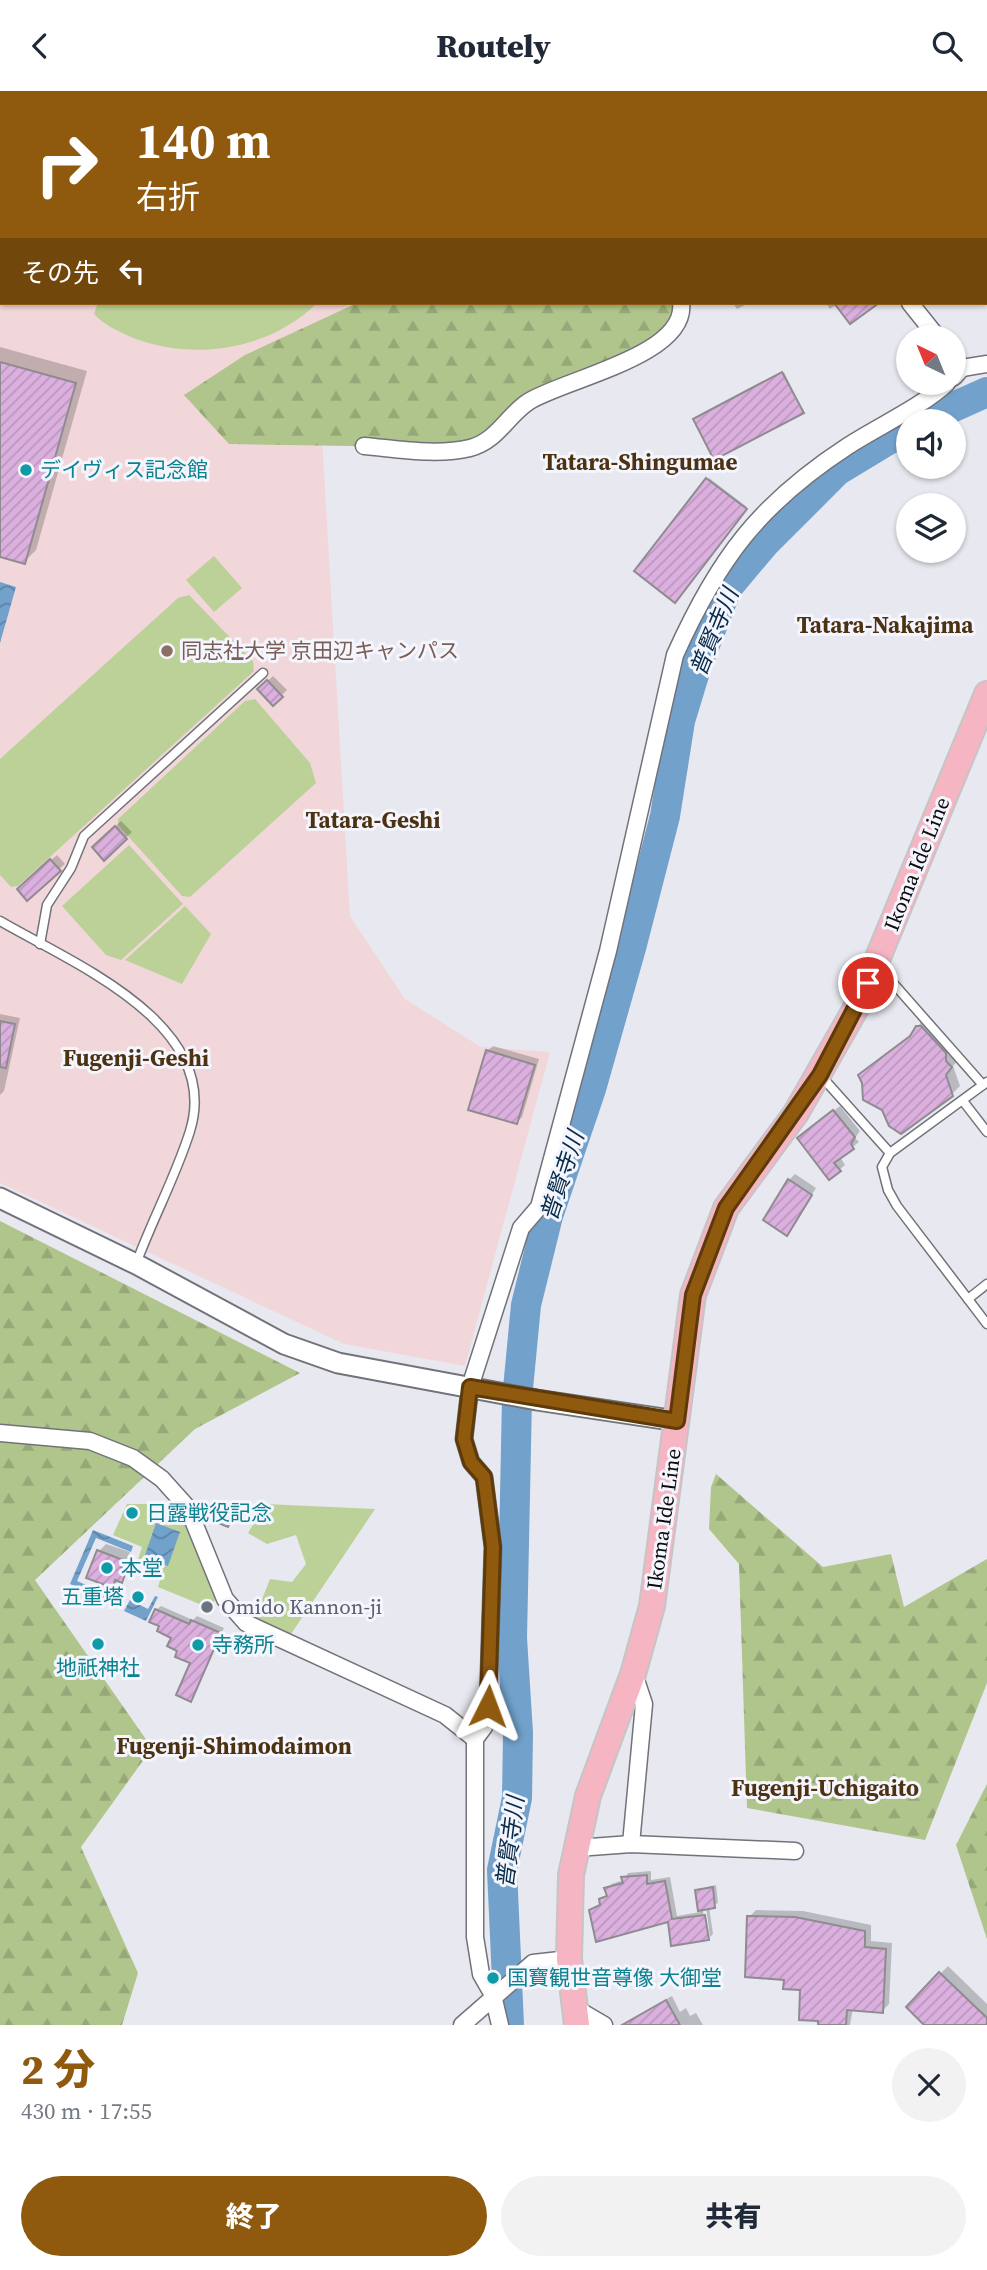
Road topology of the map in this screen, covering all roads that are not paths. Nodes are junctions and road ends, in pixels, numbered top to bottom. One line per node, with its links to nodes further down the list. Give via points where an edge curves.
1 (682, 305): 7 (street, via 671,330 643,354 527,402 501,431 472,448 426,451)
2 (911, 305): 3 (street)
3 (927, 325)
4 (987, 365): 5 (street)
5 (966, 366)
6 (928, 395): 23 (street, via 825,461 766,512 735,545 692,618 673,667 608,951 539,1207 517,1238)
7 (364, 446)
8 (263, 673): 11 (lane, via 84,836 71,868 47,905)
9 (987, 694): 12 (main road, Ikoma Ide Line)
10 (0, 921): 11 (lane)
11 (40, 944): 19 (lane, via 143,1006 171,1037 188,1066 195,1100 190,1130)
12 (876, 964): 13 (main road, Ikoma Ide Line); 14 (lane)
13 (820, 1075): 17 (lane); 24 (main road, Ikoma Ide Line, via 726,1208 693,1295)
14 (985, 1083): 15 (lane)
15 (963, 1101): 16 (lane); 17 (lane)
16 (987, 1132)
17 (890, 1153): 21 (lane, via 882,1167 892,1198)
18 (0, 1199): 19 (street)
19 (136, 1264): 23 (street, via 284,1344 338,1363)
20 (987, 1285): 21 (lane)
21 (968, 1299): 22 (lane)
22 (987, 1324)
23 (476, 1388): 24 (street); 27 (street, via 464,1439 471,1462 484,1477 493,1547 488,1706 484,1727)
24 (677, 1421): 26 (main road, Ikoma Ide Line, via 652,1606)
25 (0, 1433): 27 (street, via 90,1441 133,1458 162,1479 188,1509 225,1599 246,1623 445,1715)
26 (634, 1674): 28 (street, via 644,1704); 29 (main road, Ikoma Ide Line, via 588,1796)
27 (474, 1739): 32 (street, via 475,1937 481,1974)
28 (631, 1844): 29 (street); 30 (street)
29 (577, 1848): 31 (main road, Ikoma Ide Line, via 571,1875)
30 (795, 1851)
31 (569, 1959): 32 (street, via 533,1963); 33 (main road, Ikoma Ide Line)
32 (494, 1995): 34 (street); 35 (street)
33 (576, 2016): 36 (street)
34 (462, 2025)
35 (500, 2025)
36 (604, 2025)

